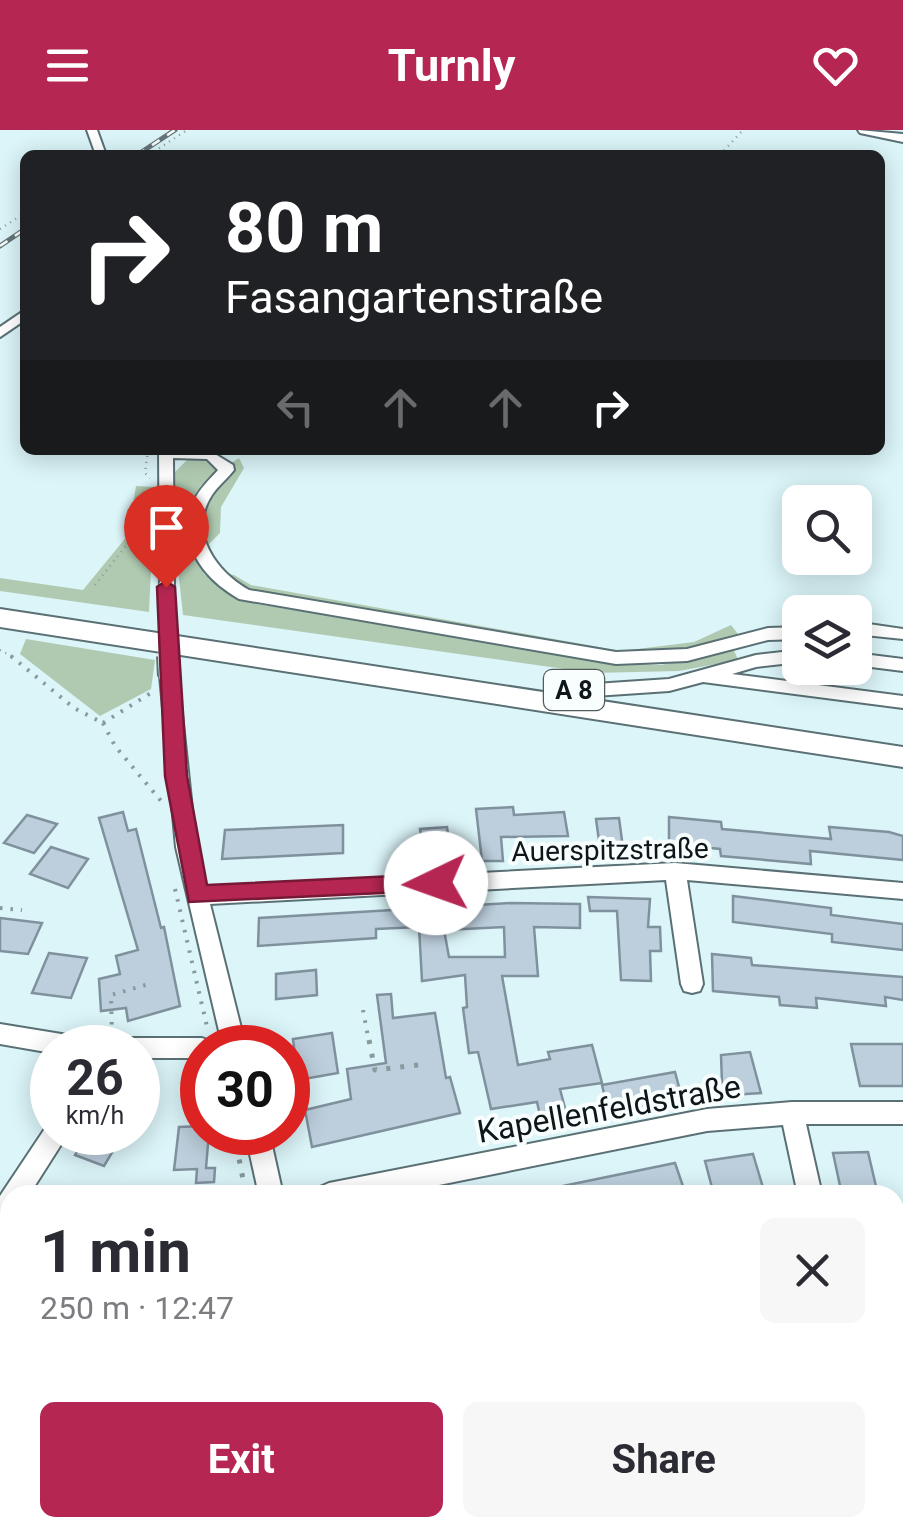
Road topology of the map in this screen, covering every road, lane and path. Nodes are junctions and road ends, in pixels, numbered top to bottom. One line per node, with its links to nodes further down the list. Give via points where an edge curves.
1 (187, 130): 5 (path)
2 (743, 130): 6 (path)
3 (865, 130): 4 (main road)
4 (903, 138)
5 (157, 150)
6 (725, 150)
7 (20, 318): 8 (street)
8 (0, 333)
9 (147, 455): 12 (path)
10 (172, 455): 25 (street, bridge)
11 (210, 455): 18 (street, via 226,470 201,500 200,550 207,569 246,595 616,658 687,654)
12 (145, 473)
13 (148, 516): 14 (path)
14 (95, 585)
15 (0, 603): 26 (highway, A 8)
16 (0, 618): 30 (highway, A 8)
17 (872, 630): 19 (street)
18 (782, 634)
19 (900, 634)
20 (0, 650): 28 (path, via 86,717)
21 (782, 658): 24 (street)
22 (872, 661): 23 (street)
23 (903, 665)
24 (700, 676): 26 (street, via 670,685); 27 (street)
25 (164, 682): 28 (path); 34 (street)
26 (580, 690): 29 (highway, A 8)
27 (903, 702)
28 (102, 722): 31 (path, via 112,749 149,780)
29 (903, 740)
30 (903, 757)
31 (163, 814)
32 (675, 871): 33 (street, Auerspitzstraße); 34 (street, Auerspitzstraße); 38 (street)
33 (903, 891)
34 (197, 896): 41 (street)
35 (0, 908): 36 (path)
36 (22, 910)
37 (149, 984): 40 (path, via 111,995)
38 (692, 984)
39 (363, 1010): 44 (path, via 374,1070)
40 (112, 1025)
41 (229, 1025)
42 (0, 1034): 43 (street)
43 (30, 1039)
44 (426, 1064)
45 (792, 1113): 46 (street, Kapellenfeldstraße); 53 (street, Kapellenfeldstraße, via 641,1132); 54 (street)
46 (903, 1113)
47 (41, 1155): 50 (street)
48 (238, 1155): 51 (path)
49 (262, 1155): 52 (street)
50 (22, 1185)
51 (244, 1185)
52 (269, 1185)
53 (379, 1185)
54 (808, 1185)

